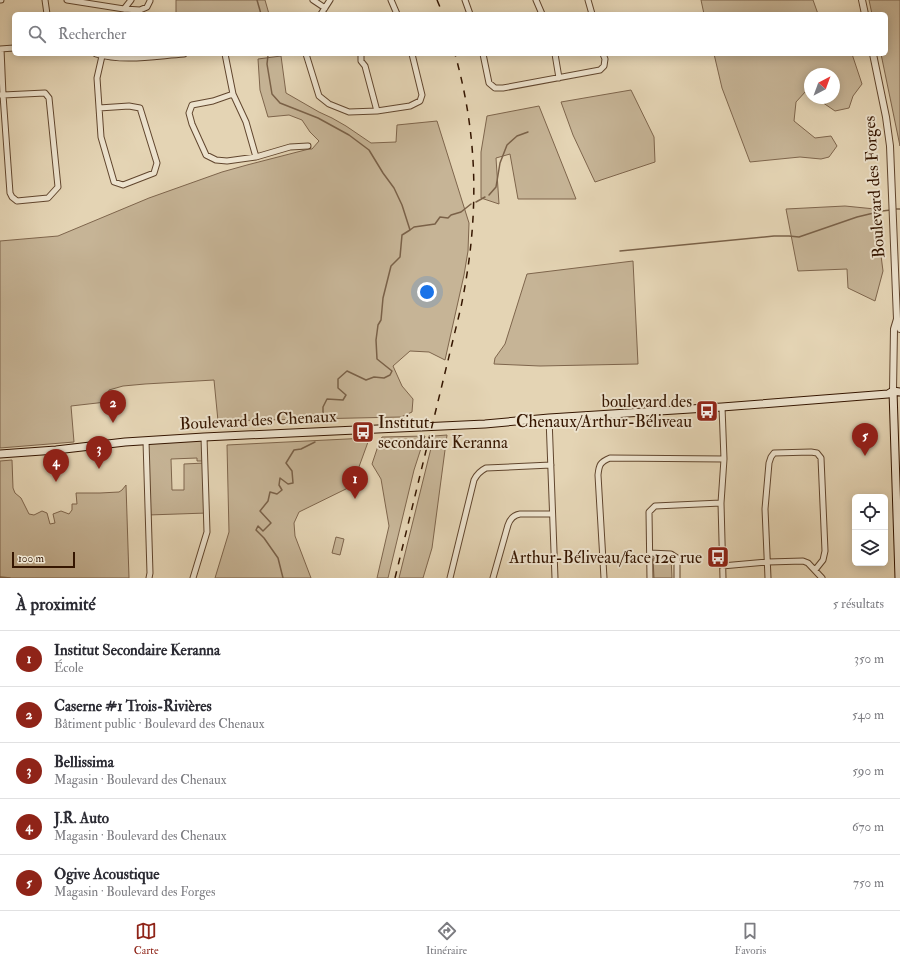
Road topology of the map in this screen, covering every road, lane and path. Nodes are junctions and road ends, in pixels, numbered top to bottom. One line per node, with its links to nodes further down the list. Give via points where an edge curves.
1 (45, 0): 14 (street)
2 (67, 0): 13 (street)
3 (131, 0): 13 (street)
4 (150, 0): 13 (street, via 147,7 140,10)
5 (313, 0): 12 (street)
6 (330, 0): 12 (street)
7 (391, 0): 16 (street)
8 (465, 0): 17 (street)
9 (536, 0): 18 (street)
10 (588, 0): 19 (street)
11 (862, 0): 20 (street)
12 (325, 8): 15 (street)
13 (124, 9)
14 (47, 12)
15 (322, 12)
16 (396, 12)
17 (469, 12)
18 (541, 12)
19 (591, 12)
20 (865, 12)
21 (12, 48): 22 (street)
22 (1, 49): 35 (street)
23 (102, 56): 24 (street, via 127,59); 36 (street, via 97,78)
24 (161, 56)
25 (225, 56): 34 (street)
26 (307, 56): 37 (street, via 319,96 329,104 349,112)
27 (361, 56): 37 (street)
28 (412, 56): 37 (street, via 422,94 420,101 410,106)
29 (483, 56): 33 (street, via 489,82 495,88)
30 (555, 56): 33 (street)
31 (604, 56): 33 (street, via 604,66 600,70)
32 (873, 56): 40 (street, Boulevard des Forges, via 890,146)
33 (560, 78)
34 (233, 94): 39 (street, via 246,122); 39 (street, via 213,101 192,104 189,113 192,124 206,155 216,160 227,161)
35 (1, 95): 35 (street, via 10,193 17,200 48,198 58,187 49,98 45,93)
36 (99, 108): 36 (street, via 101,137 114,182 124,185 154,173 157,163 140,108)
37 (377, 111)
38 (308, 146): 39 (street, via 290,147)
39 (256, 156)
40 (897, 319): 41 (street, Boulevard des Forges); 42 (street, Boulevard des Forges, via 894,330)
41 (900, 329)
42 (896, 392): 43 (main road, Boulevard des Chenaux); 52 (main road, Boulevard des Forges)
43 (722, 407): 44 (main road, Boulevard des Chenaux); 48 (street)
44 (549, 418): 45 (main road, Boulevard des Chenaux, via 450,426); 49 (street)
45 (204, 437): 46 (main road, Boulevard des Chenaux); 58 (street, via 208,532)
46 (146, 441): 47 (main road, Boulevard des Chenaux); 57 (street, via 150,572)
47 (0, 454)
48 (724, 459): 50 (street); 62 (street, via 610,458 601,463 598,475)
49 (551, 466): 51 (street); 59 (street, via 486,468 478,473 474,480)
50 (721, 503): 53 (street, via 654,506 649,512); 55 (street)
51 (552, 514): 60 (street, via 516,514 511,519); 61 (street)
52 (899, 514): 68 (main road, Boulevard des Forges)
53 (650, 553): 63 (street); 64 (street, via 671,554 676,558)
54 (768, 562): 55 (street); 56 (street, via 803,560); 56 (street, via 766,509 769,462 774,454 811,452 821,458 825,543 823,560); 66 (street)
55 (722, 566): 65 (street)
56 (815, 570): 67 (street)
57 (148, 578)
58 (193, 578)
59 (450, 578)
60 (493, 578)
61 (554, 578)
62 (604, 578)
63 (650, 578)
64 (677, 578)
65 (723, 578)
66 (768, 578)
67 (822, 578)
68 (899, 578)

